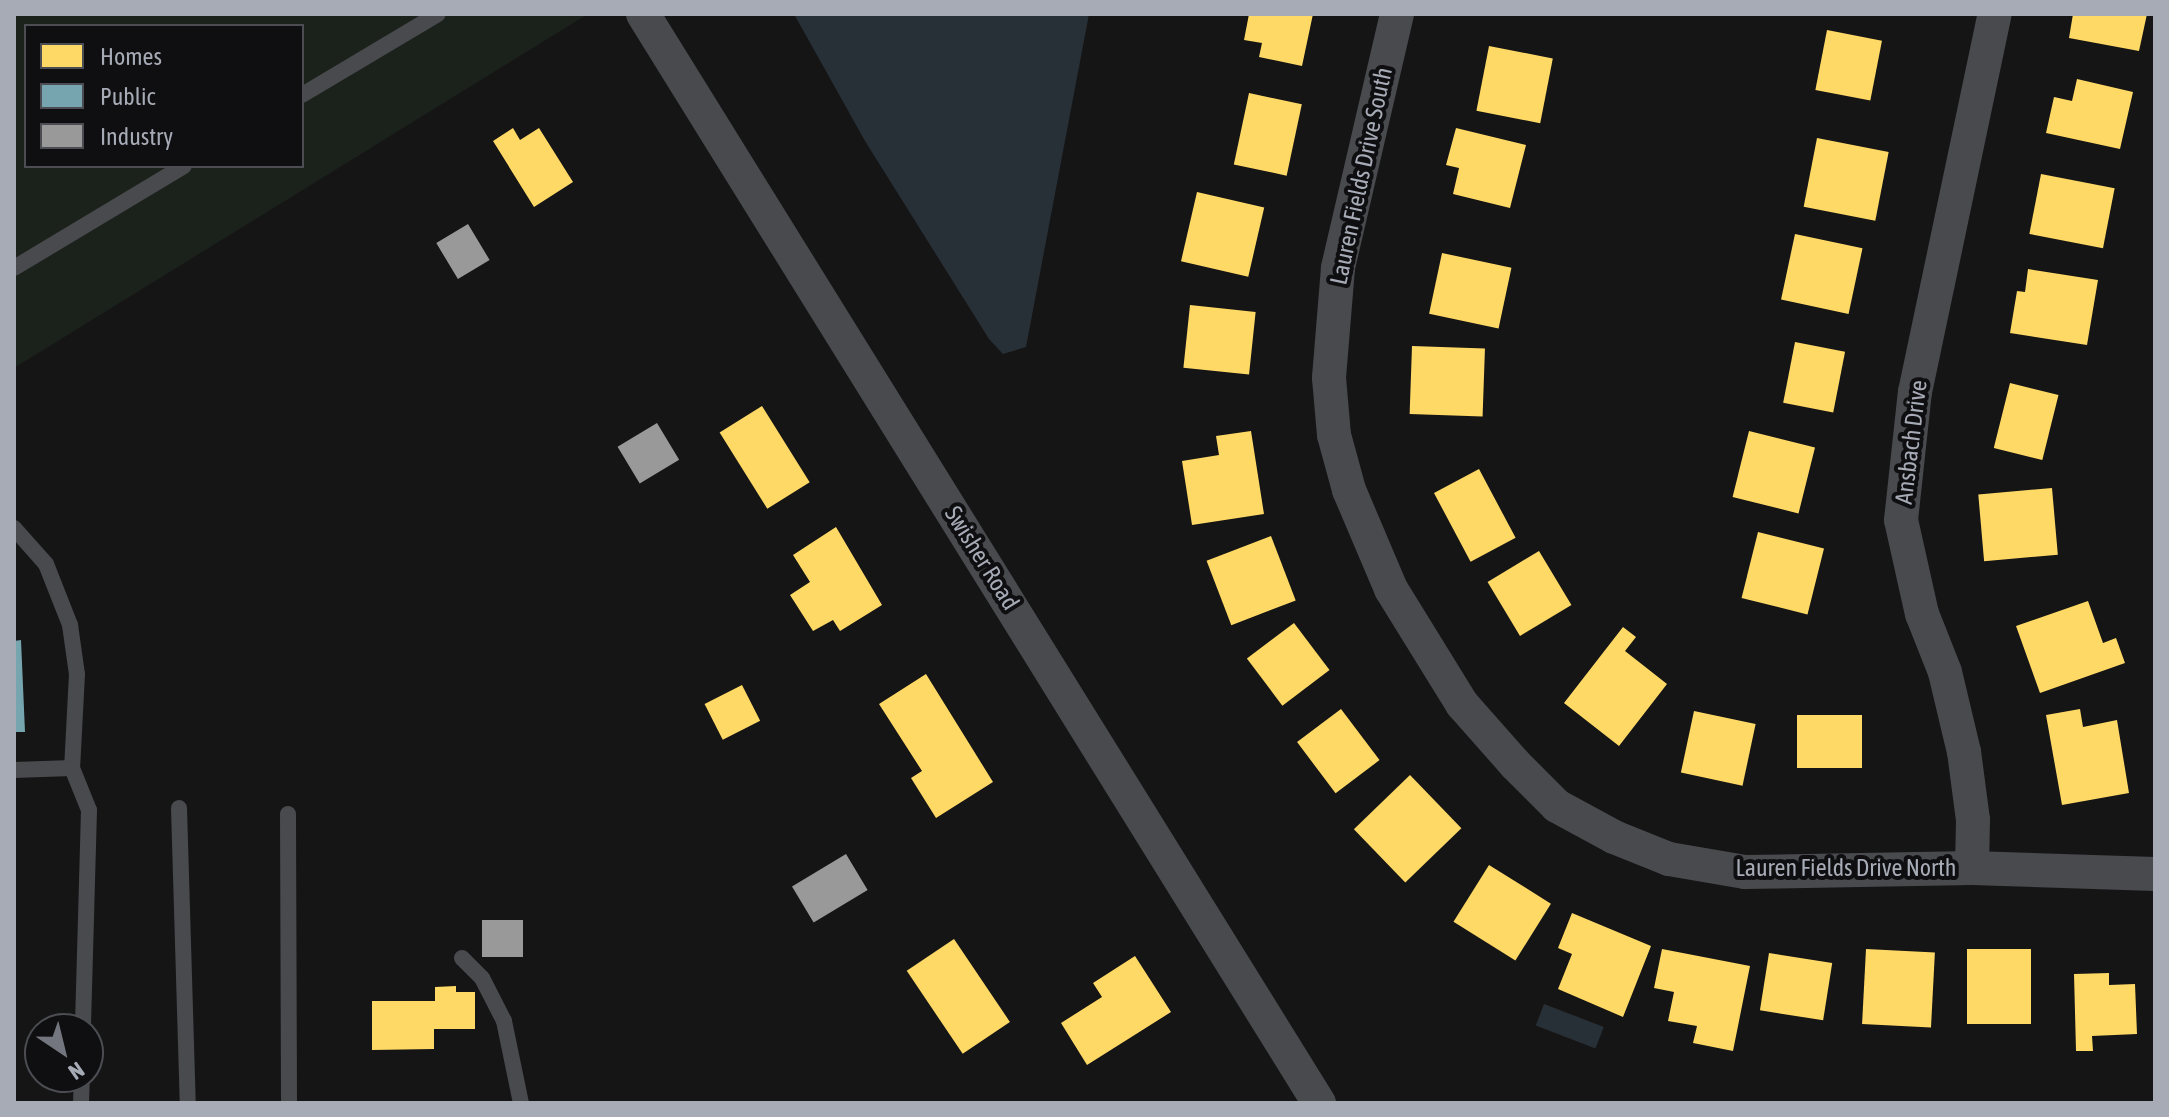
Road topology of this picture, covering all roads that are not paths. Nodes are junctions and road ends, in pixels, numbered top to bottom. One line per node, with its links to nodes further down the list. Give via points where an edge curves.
1 (438, 14): 5 (lane)
2 (643, 14): 21 (street, Swisher Road)
3 (1397, 14): 8 (street, Lauren Fields Drive South, via 1338,268 1329,378)
4 (1995, 14): 14 (street, Ansbach Drive, via 1915,392 1901,520 1922,614 1945,672 1964,752 1973,820)
5 (304, 94)
6 (181, 168): 7 (lane)
7 (14, 268)
8 (1334, 435): 14 (street, Lauren Fields Drive North, via 1374,556 1414,632 1462,704 1557,806 1669,859 1745,872)
9 (14, 528): 10 (lane, via 46,564 70,625 77,674)
10 (72, 768): 11 (lane); 17 (lane, via 89,810)
11 (14, 770)
12 (179, 808): 18 (lane)
13 (288, 814): 19 (lane)
14 (1972, 868): 15 (street, Lauren Fields Drive North)
15 (2155, 874)
16 (462, 958): 20 (lane, via 482,978 504,1021)
17 (83, 1013)
18 (188, 1103)
19 (289, 1103)
20 (521, 1103)
21 (1319, 1103)

